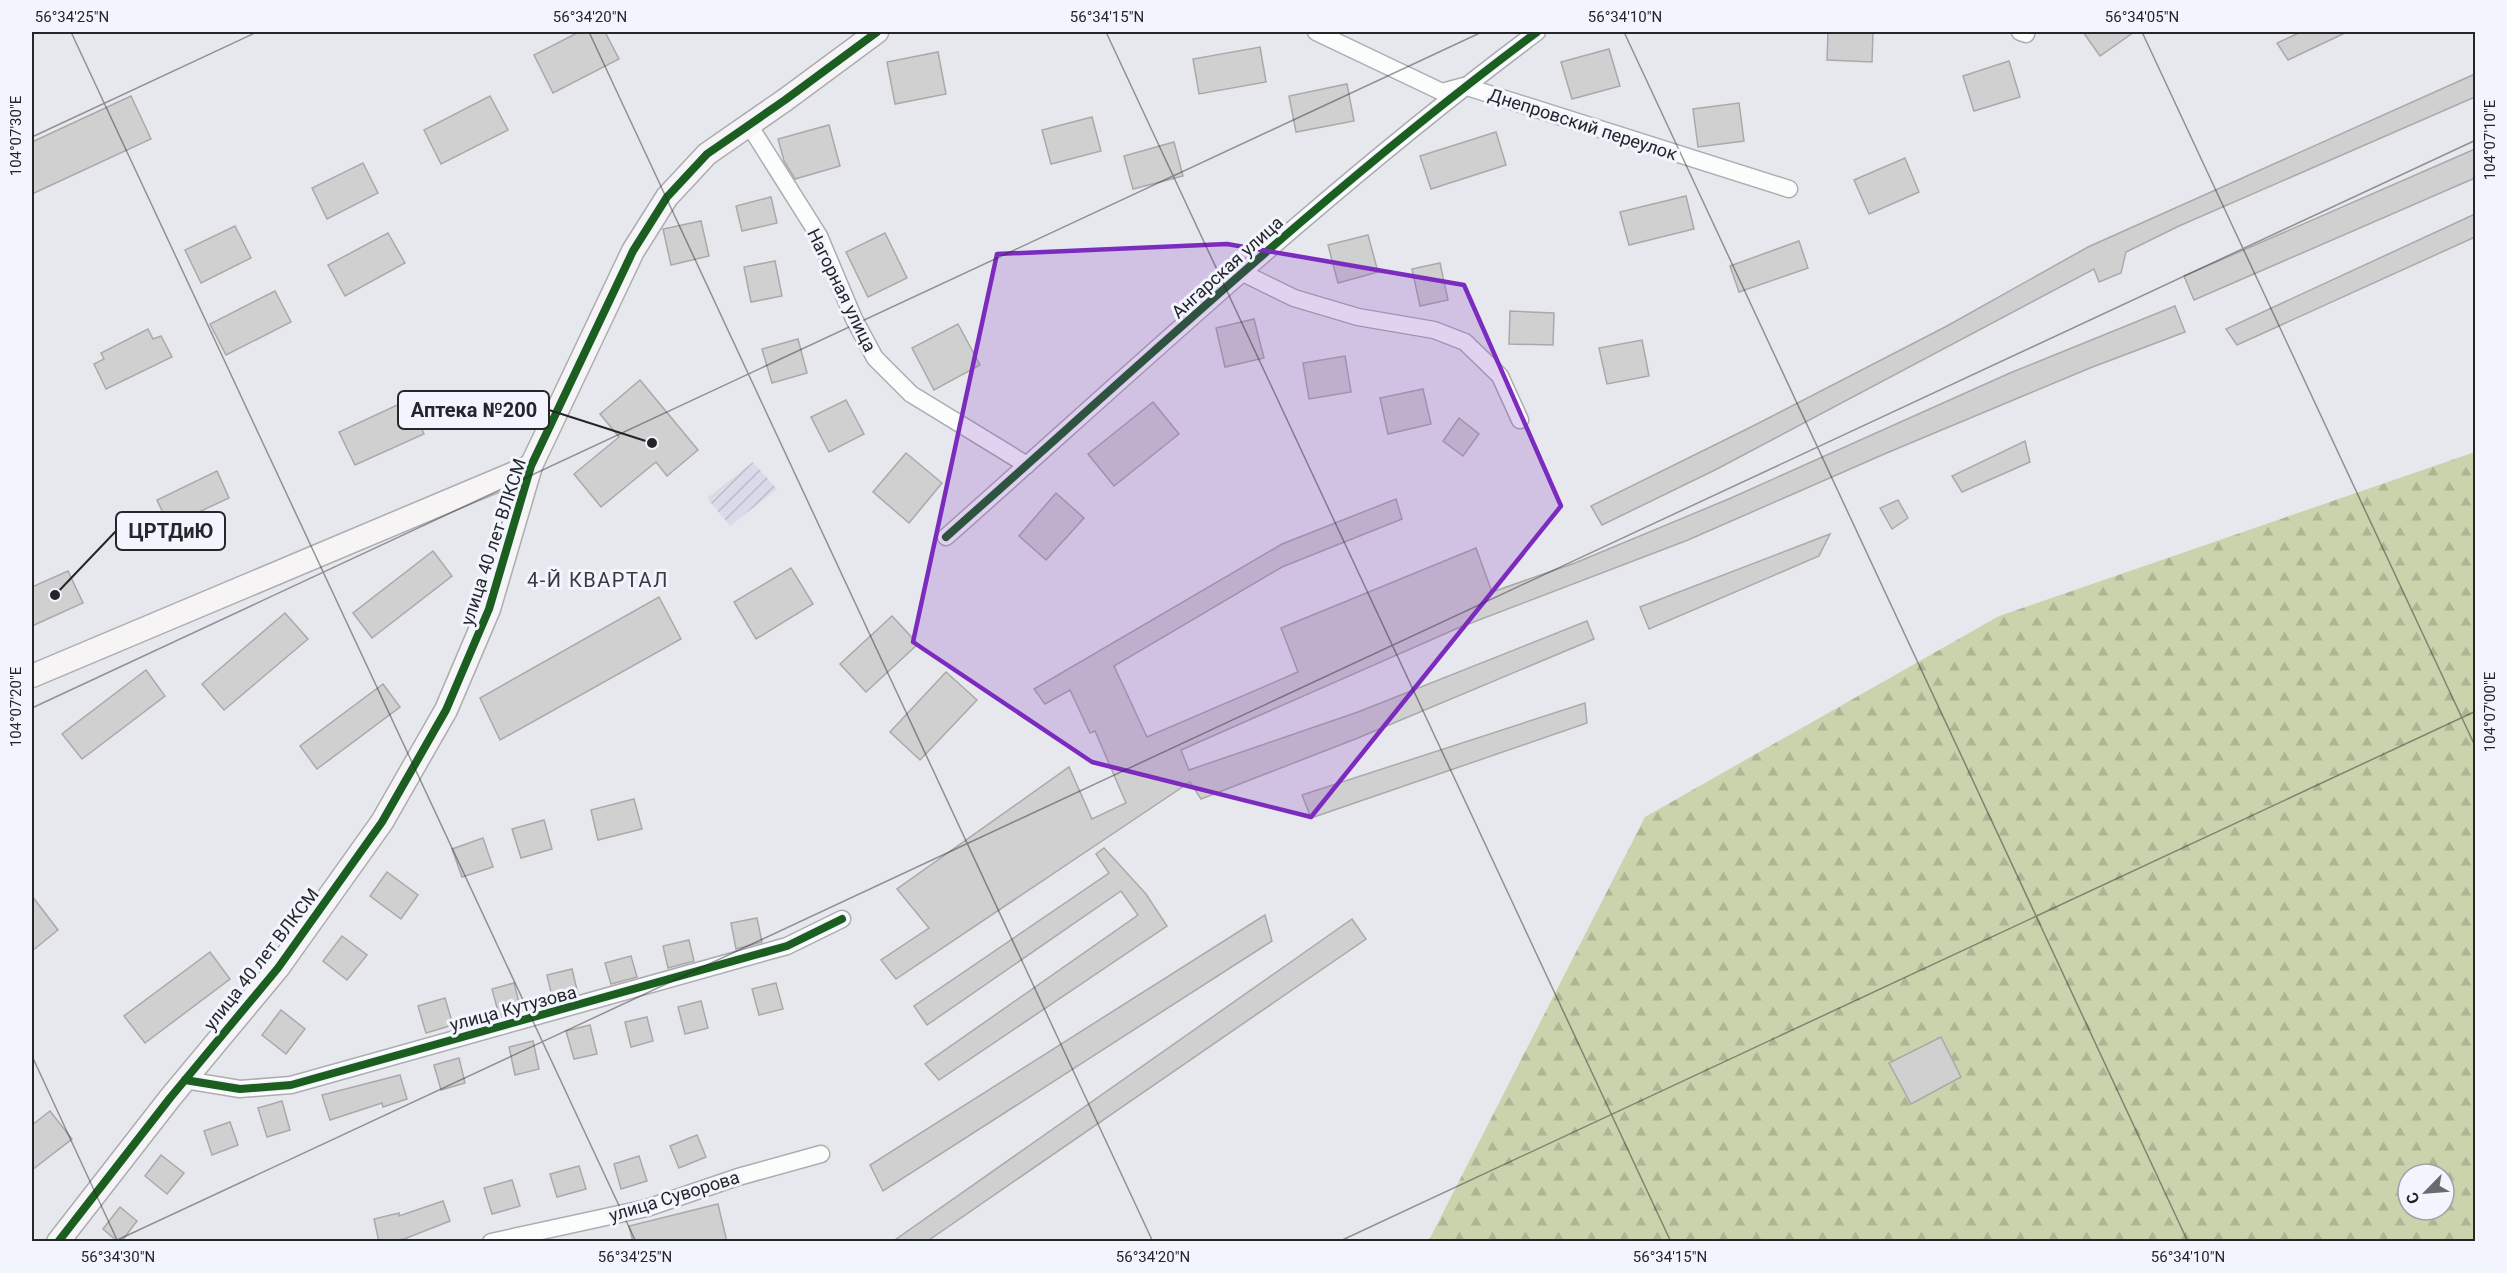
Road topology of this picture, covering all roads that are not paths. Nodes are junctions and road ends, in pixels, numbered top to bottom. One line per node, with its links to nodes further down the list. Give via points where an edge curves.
1 (877, 32): 5 (street, улица 40 лет ВЛКСМ)
2 (1316, 32): 4 (street, Днепровский переулок, via 1442,92)
3 (1537, 32): 4 (street, Ангарская улица)
4 (1464, 86): 6 (street, Днепровский переулок); 7 (street, Ангарская улица)
5 (749, 125): 9 (street, Нагорная улица, via 819,236 875,358 911,394); 10 (street, улица 40 лет ВЛКСМ, via 707,154 667,197 633,251)
6 (1789, 189)
7 (1243, 273): 8 (street, via 1294,298 1358,317 1434,330 1465,342 1500,376); 9 (street, Ангарская улица)
8 (1520, 420)
9 (1027, 465): 11 (street, Ангарская улица)
10 (531, 466): 12 (street); 14 (street, улица 40 лет ВЛКСМ, via 489,609 446,710 382,822 278,968)
11 (946, 537)
12 (32, 676)
13 (842, 918): 14 (street, улица Кутузова, via 787,946 291,1085 240,1089)
14 (185, 1080): 16 (street, улица 40 лет ВЛКСМ)
15 (820, 1154): 17 (street, улица Суворова, via 647,1208)
16 (58, 1242)
17 (491, 1242)

